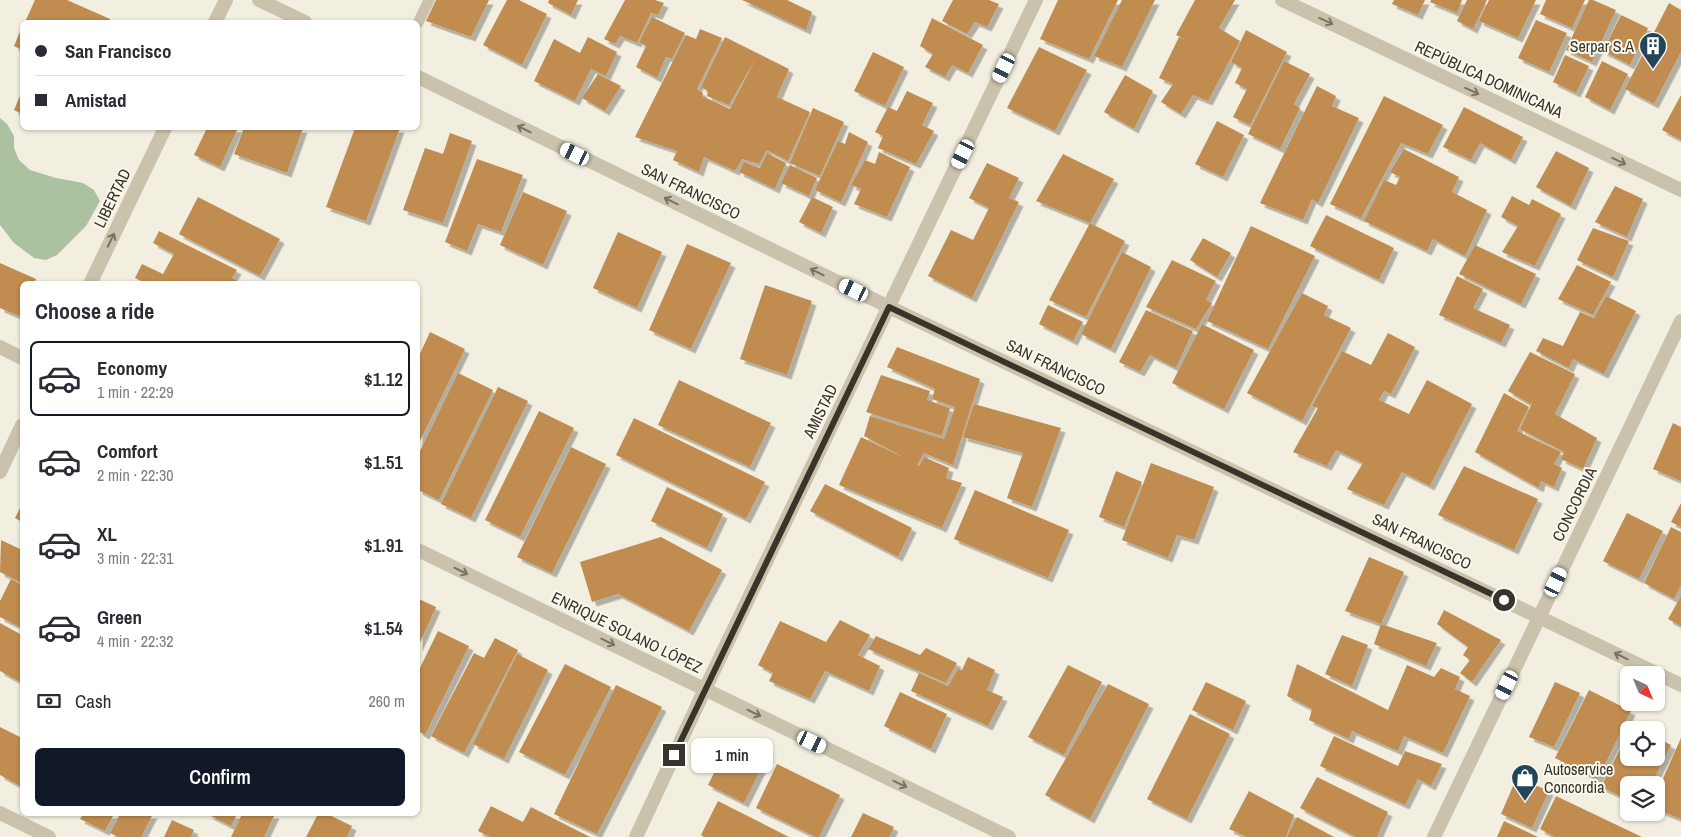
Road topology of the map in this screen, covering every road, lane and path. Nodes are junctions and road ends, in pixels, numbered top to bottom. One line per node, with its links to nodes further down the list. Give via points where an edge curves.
1 (226, 0): 6 (street)
2 (259, 0): 7 (street)
3 (430, 0): 8 (lane)
4 (1036, 0): 13 (street, AMISTAD)
5 (1282, 0): 11 (street, REPÚBLICA DOMINICANA, one-way to 11)
6 (216, 20)
7 (301, 20)
8 (420, 20)
9 (420, 78): 13 (street, SAN FRANCISCO, one-way to 9)
10 (164, 130): 12 (street, LIBERTAD, one-way to 10)
11 (1681, 190)
12 (91, 281)
13 (889, 307): 20 (street, SAN FRANCISCO); 22 (street, AMISTAD)
14 (1681, 321): 20 (street, CONCORDIA)
15 (0, 347): 16 (street)
16 (20, 357)
17 (20, 429): 18 (street)
18 (0, 472)
19 (420, 551): 22 (street, ENRIQUE SOLANO LÓPEZ, one-way to 22)
20 (1540, 617): 21 (street, SAN FRANCISCO, one-way to 20); 27 (street, CONCORDIA)
21 (1681, 685)
22 (705, 689): 25 (street, AMISTAD); 26 (street, ENRIQUE SOLANO LÓPEZ, one-way to 26)
23 (0, 813): 24 (street)
24 (49, 837)
25 (636, 837)
26 (1009, 837)
27 (1434, 837)

